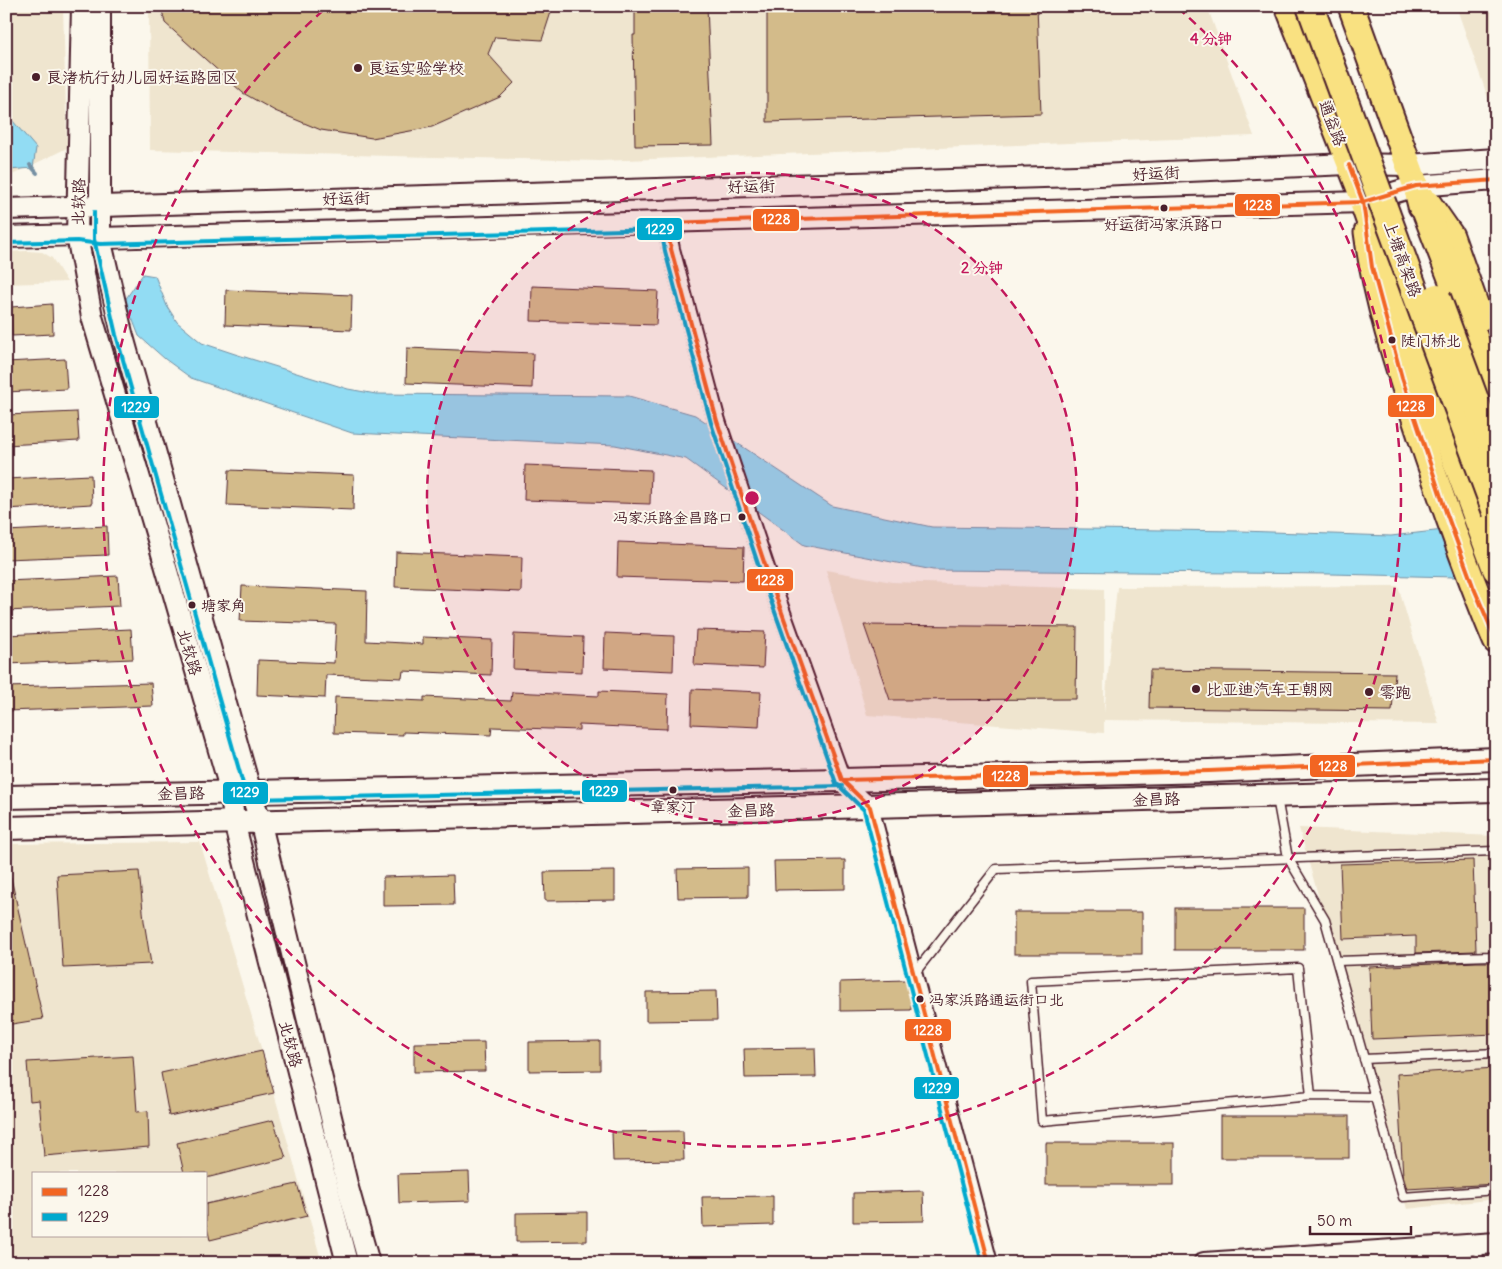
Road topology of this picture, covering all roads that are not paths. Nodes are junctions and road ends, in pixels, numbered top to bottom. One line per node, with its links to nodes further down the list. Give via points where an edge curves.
1 (82, 6): 13 (street, 北软路)
2 (100, 6): 12 (street, 北软路)
3 (1288, 6): 8 (main road, 通益路)
4 (1310, 6): 22 (highway, 上塘高架路, bridge)
5 (1330, 6): 21 (highway, 上塘高架路, bridge)
6 (1351, 6): 9 (main road)
7 (1496, 160): 9 (street, 好运街)
8 (1348, 164): 9 (street, 好运街); 11 (main road, 通益路); 12 (street, 好运街, via 1077,176)
9 (1412, 175): 10 (street, 好运街); 11 (street, 好运街); 19 (highway); 20 (main road, via 1431,241)
10 (1496, 180)
11 (1363, 202): 15 (street, 好运街); 22 (main road, 通益路, via 1400,282); 24 (highway); 25 (main road, via 1372,267 1397,362 1446,512)
12 (100, 206): 13 (street, 好运街); 18 (street, 北软路)
13 (78, 207): 14 (street, 好运街); 16 (street, 北软路)
14 (6, 209)
15 (666, 223): 18 (street, 好运街); 27 (street, via 718,421 744,504)
16 (78, 235): 17 (street, 好运街); 18 (street, 好运街); 29 (street, 北软路, via 92,317 156,533)
17 (6, 237)
18 (100, 238): 29 (street, 北软路)
19 (1495, 382)
20 (1496, 420)
21 (1496, 456)
22 (1490, 515): 23 (main road, 通益路)
23 (1496, 547)
24 (1496, 569)
25 (1496, 640)
26 (1496, 759): 27 (main road, 金昌路)
27 (842, 780): 29 (main road, 金昌路); 32 (street)
28 (1496, 790): 30 (main road, 金昌路)
29 (241, 793): 31 (main road, 金昌路); 33 (street, 北软路); 34 (street, 北软路)
30 (1276, 796): 32 (main road, 金昌路); 37 (lane)
31 (6, 797)
32 (870, 807): 33 (main road, 金昌路); 40 (street)
33 (260, 820): 34 (main road, 金昌路); 48 (street, 北软路)
34 (234, 822): 35 (main road, 金昌路); 47 (street, 北软路)
35 (6, 828)
36 (1496, 854): 37 (lane, via 1495,851)
37 (1288, 858): 39 (lane, via 1325,920); 40 (lane, via 996,869)
38 (1496, 953): 39 (lane, via 1491,956)
39 (1337, 961): 42 (lane)
40 (914, 974): 49 (street)
41 (1496, 1053): 42 (lane)
42 (1364, 1059): 44 (lane)
43 (1311, 1096): 43 (lane, via 1298,968 1031,981 1042,1121); 44 (lane)
44 (1375, 1097): 45 (lane, via 1403,1197)
45 (1496, 1190)
46 (1484, 1250): 50 (street)
47 (347, 1263)
48 (368, 1263)
49 (989, 1263)
50 (1204, 1263)

